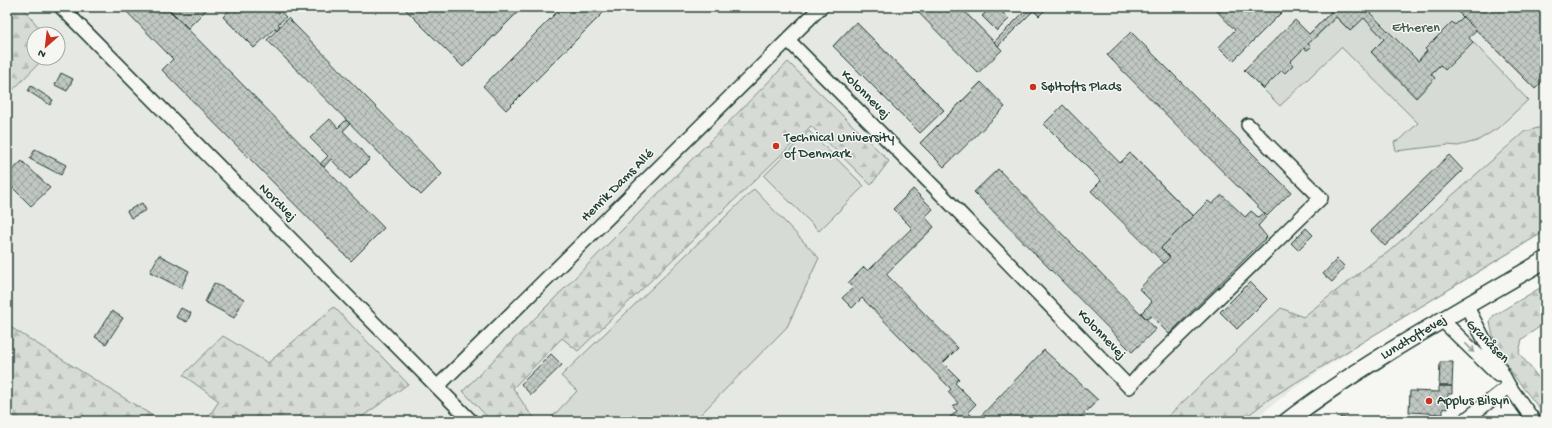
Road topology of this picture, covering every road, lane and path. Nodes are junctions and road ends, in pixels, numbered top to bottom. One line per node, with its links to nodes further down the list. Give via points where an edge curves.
1 (61, 7): 9 (street, Nordvej)
2 (821, 7): 3 (street, Henrik Dams Allé)
3 (788, 40): 4 (street, Kolonnevej, via 1129,387 1321,198); 9 (street, Henrik Dams Allé)
4 (1248, 125)
5 (1545, 260): 6 (street, Lundtoftevej)
6 (1466, 307): 7 (street, Lundtoftevej); 8 (street, Granåsen)
7 (1443, 320): 8 (street, Granåsen, one-way to 8); 11 (street, Lundtoftevej, via 1385,355)
8 (1509, 386): 12 (street); 13 (street, Granåsen)
9 (437, 387): 10 (street, Nordvej)
10 (471, 421)
11 (1287, 421)
12 (1464, 421)
13 (1534, 421)

